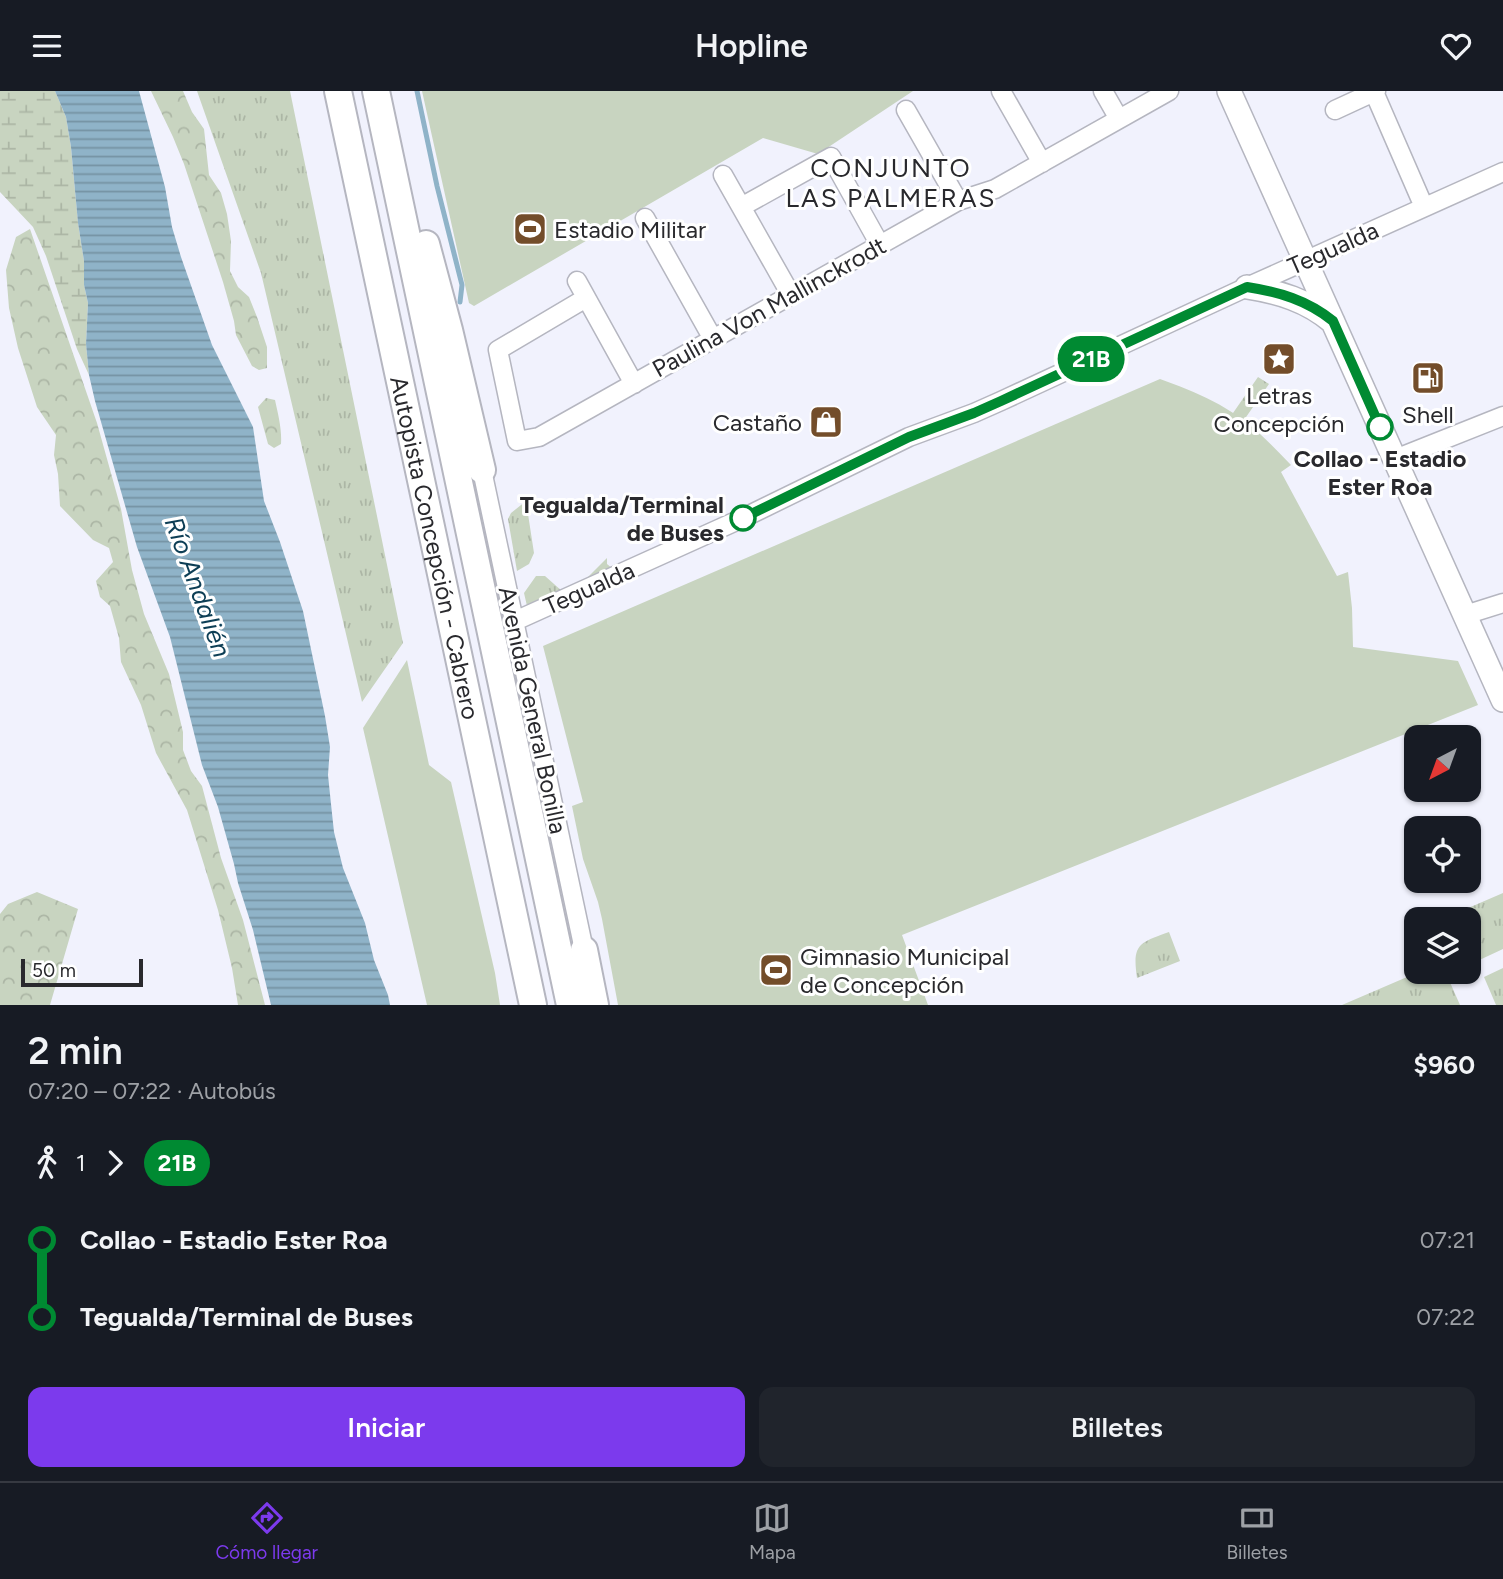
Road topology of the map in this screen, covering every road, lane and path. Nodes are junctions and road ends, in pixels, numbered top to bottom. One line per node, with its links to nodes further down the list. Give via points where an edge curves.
1 (338, 91): 35 (highway, Autopista Concepción - Cabrero)
2 (377, 91): 29 (highway, via 412,194); 36 (highway, Autopista Concepción - Cabrero)
3 (1001, 91): 11 (street)
4 (1103, 91): 10 (street)
5 (1168, 91): 10 (street, Paulina Von Mallinckrodt)
6 (1228, 91): 19 (main road)
7 (1375, 91): 9 (street); 16 (street)
8 (905, 110): 14 (street)
9 (1335, 110)
10 (1119, 119): 11 (street, Paulina Von Mallinckrodt)
11 (1042, 163): 14 (street, Paulina Von Mallinckrodt, via 995,189)
12 (1503, 172): 16 (street, Tegualda)
13 (723, 175): 15 (street)
14 (958, 201): 18 (street, Paulina Von Mallinckrodt)
15 (741, 207): 18 (street, via 831,157); 22 (street)
16 (1424, 207): 19 (street, Tegualda)
17 (645, 218): 25 (street)
18 (880, 245): 22 (street, Paulina Von Mallinckrodt)
19 (1305, 261): 21 (street, Tegualda); 24 (main road)
20 (576, 281): 23 (street)
21 (1247, 287): 24 (main road, via 1293,297); 32 (street, Tegualda, via 992,405 909,437)
22 (791, 295): 25 (street, Paulina Von Mallinckrodt)
23 (586, 298): 26 (street); 26 (street, Paulina Von Mallinckrodt, via 498,350 517,442 539,437)
24 (1333, 321): 28 (main road)
25 (713, 339): 26 (street, Paulina Von Mallinckrodt)
26 (634, 383)
27 (1503, 416): 28 (street)
28 (1395, 459): 31 (main road)
29 (482, 470): 32 (street, Avenida General Bonilla)
30 (1503, 603): 31 (street)
31 (1465, 615): 33 (main road)
32 (515, 621): 34 (street, Avenida General Bonilla)
33 (1503, 700)
34 (584, 950): 37 (highway)
35 (533, 1005)
36 (570, 1005)
37 (595, 1005)

